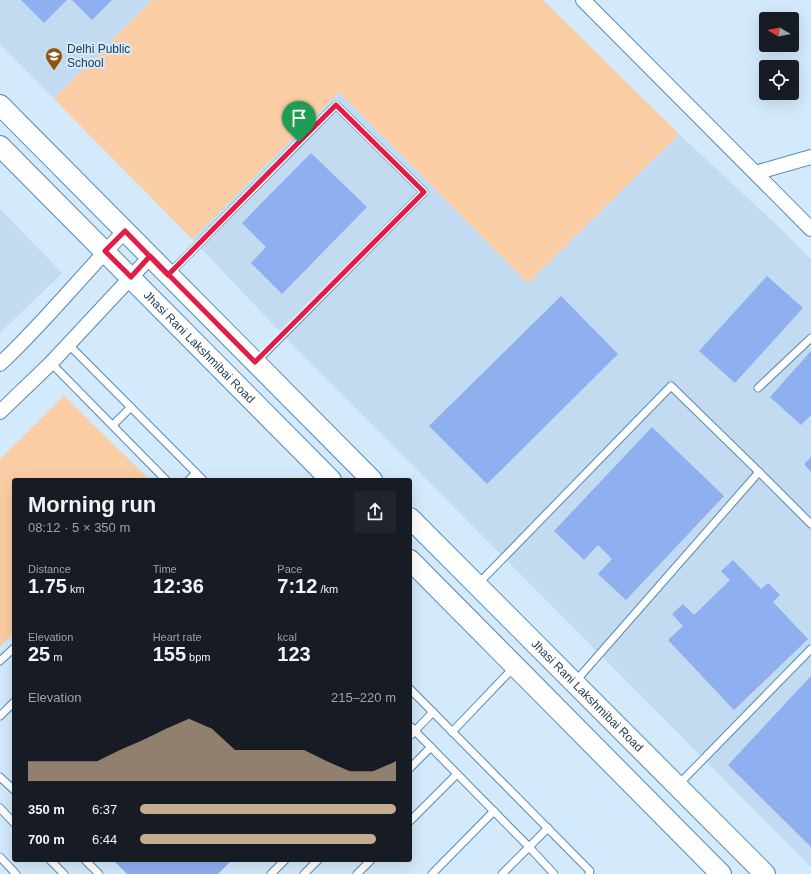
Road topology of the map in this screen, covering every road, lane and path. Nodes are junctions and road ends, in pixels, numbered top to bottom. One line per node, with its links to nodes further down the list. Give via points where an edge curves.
1 (583, 0): 5 (street)
2 (0, 105): 7 (main road)
3 (0, 146): 8 (main road, Jhasi Rani Lakshmibai Road)
4 (811, 157): 5 (street)
5 (755, 173): 6 (street)
6 (811, 229)
7 (125, 231): 8 (street); 9 (main road)
8 (105, 251): 11 (main road, Jhasi Rani Lakshmibai Road); 16 (street, via 24,342)
9 (150, 256): 10 (main road); 11 (street)
10 (168, 275): 14 (main road); 14 (lane, via 336,105 424,192)
11 (131, 277): 13 (street); 26 (main road, Jhasi Rani Lakshmibai Road)
12 (811, 338): 17 (lane)
13 (68, 344): 15 (street); 18 (lane)
14 (255, 362): 27 (main road)
15 (51, 363): 19 (street); 20 (lane)
16 (0, 364)
17 (758, 388)
18 (131, 407): 20 (lane); 22 (lane)
19 (0, 412)
20 (113, 426): 23 (lane)
21 (758, 472): 29 (lane); 31 (lane, via 671,386); 36 (lane)
22 (196, 473): 24 (lane); 25 (lane)
23 (164, 478)
24 (191, 478)
25 (201, 478)
26 (329, 478)
27 (370, 478)
28 (412, 520): 31 (main road, Jhasi Rani Lakshmibai Road)
29 (811, 524)
30 (412, 562): 35 (main road)
31 (477, 585): 36 (main road, Jhasi Rani Lakshmibai Road)
32 (811, 649): 47 (lane)
33 (12, 650): 34 (lane)
34 (0, 661)
35 (515, 666): 42 (lane); 71 (main road)
36 (574, 682): 47 (main road, Jhasi Rani Lakshmibai Road)
37 (412, 691): 39 (lane)
38 (12, 704): 40 (lane)
39 (433, 712): 41 (lane); 42 (lane)
40 (0, 716)
41 (412, 731): 43 (lane)
42 (452, 732): 53 (lane)
43 (431, 747): 44 (lane); 45 (lane)
44 (412, 766)
45 (457, 774): 50 (lane); 51 (lane)
46 (0, 777): 48 (lane)
47 (677, 786): 72 (main road, Jhasi Rani Lakshmibai Road)
48 (12, 788)
49 (0, 808): 52 (lane)
50 (494, 811): 54 (lane); 67 (lane)
51 (412, 819)
52 (12, 821)
53 (548, 828): 54 (lane); 70 (lane, via 590,871)
54 (529, 846): 68 (lane); 69 (lane)
55 (0, 857): 61 (lane)
56 (52, 862): 62 (lane)
57 (87, 862): 63 (lane)
58 (283, 862): 64 (lane)
59 (315, 862): 65 (lane)
60 (369, 862): 66 (lane)
61 (16, 874)
62 (64, 874)
63 (99, 874)
64 (271, 874)
65 (304, 874)
66 (357, 874)
67 (432, 874)
68 (502, 874)
69 (554, 874)
70 (590, 874)
71 (721, 874)
72 (765, 874)

